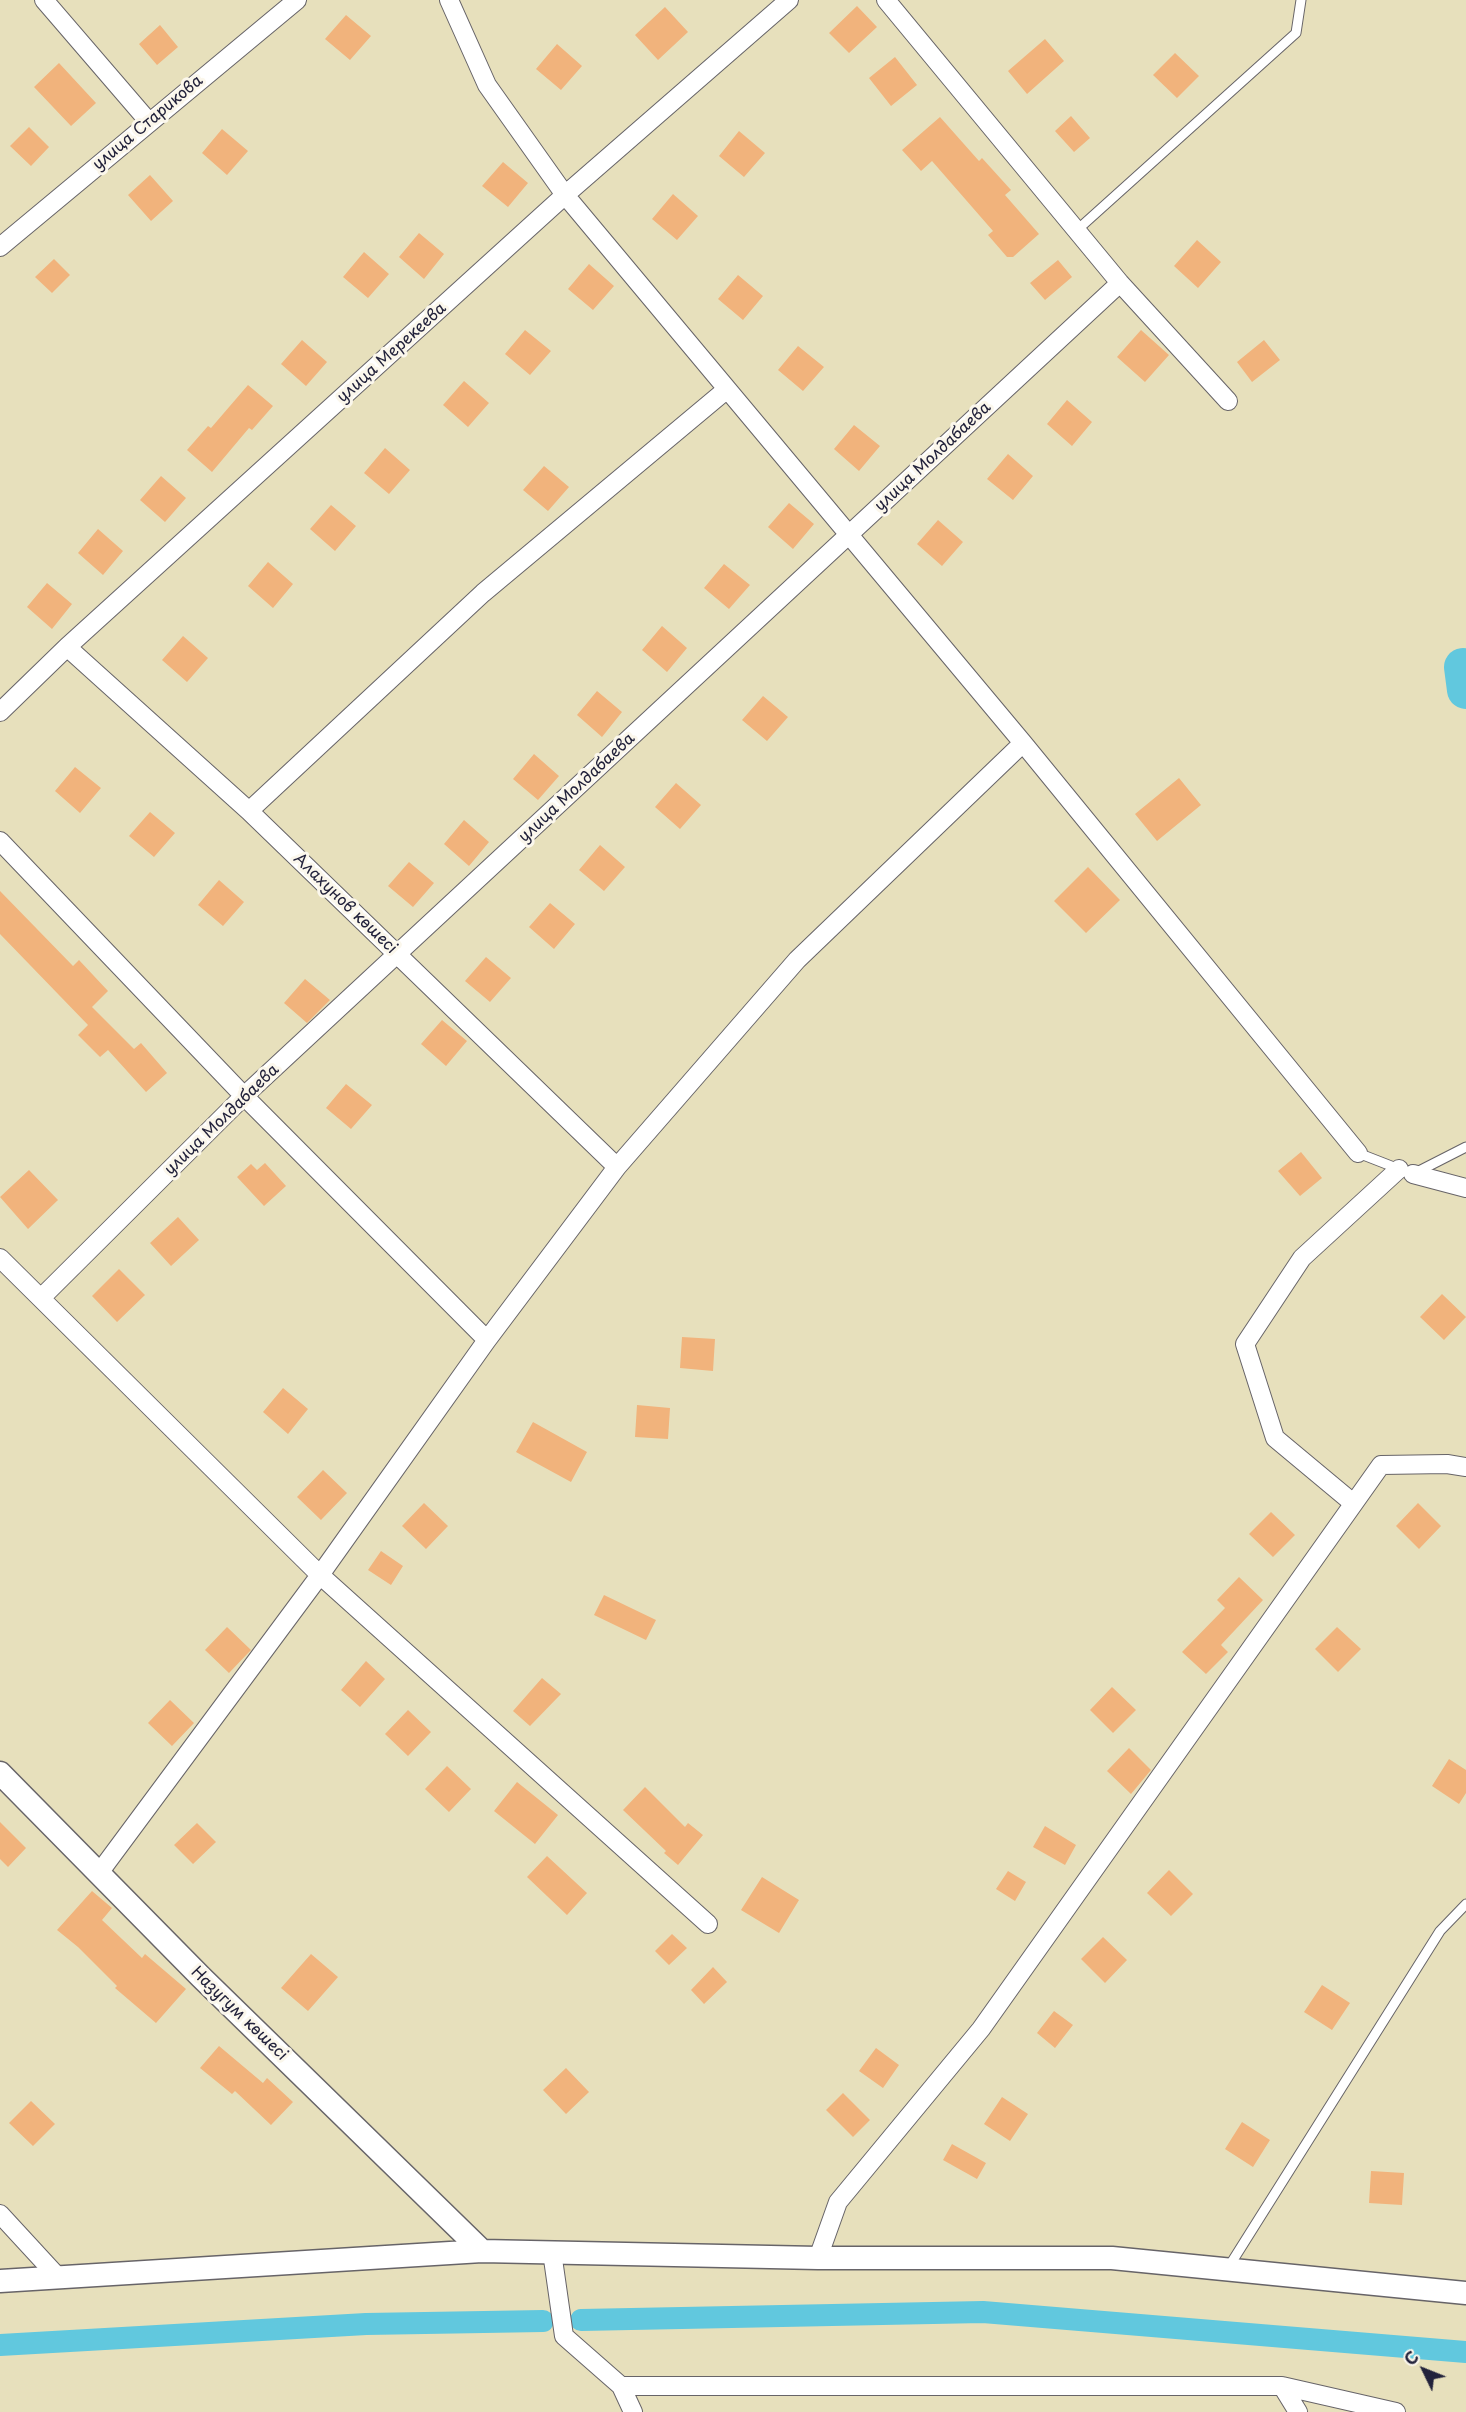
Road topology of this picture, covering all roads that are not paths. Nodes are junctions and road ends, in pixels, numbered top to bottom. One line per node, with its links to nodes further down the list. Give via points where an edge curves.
1 (44, 0): 7 (street)
2 (297, 0): 7 (street, улица Старикова)
3 (449, 0): 8 (street, via 487,85)
4 (789, 0): 8 (street, улица Мерекеева)
5 (886, 0): 9 (street)
6 (1301, 0): 9 (lane, via 1296,33)
7 (148, 122): 10 (street, улица Старикова)
8 (566, 195): 12 (street); 15 (street, улица Мерекеева)
9 (1076, 231): 11 (street)
10 (0, 247)
11 (1120, 284): 13 (street); 14 (street, улица Молдабаева)
12 (726, 390): 14 (street); 18 (street, via 483,593)
13 (1228, 400)
14 (848, 536): 17 (street); 20 (street, улица Молдабаева)
15 (68, 647): 16 (street, улица Мерекеева); 18 (street, Алахунов көшесі)
16 (0, 712)
17 (1023, 743): 23 (street); 24 (street, via 797,960)
18 (249, 811): 20 (street, Алахунов көшесі)
19 (0, 841): 21 (street)
20 (398, 955): 21 (street, улица Молдабаева); 24 (street, Алахунов көшесі)
21 (244, 1096): 28 (street, улица Молдабаева); 29 (street)
22 (1466, 1147): 25 (lane)
23 (1358, 1153): 25 (lane)
24 (617, 1167): 29 (street)
25 (1406, 1172): 26 (street); 31 (street, via 1302,1258 1245,1344 1275,1438)
26 (1466, 1188)
27 (0, 1258): 28 (street)
28 (40, 1299): 32 (street)
29 (487, 1340): 32 (street)
30 (1466, 1467): 31 (street, via 1381,1465)
31 (1353, 1503): 40 (street, via 981,2029 838,2202)
32 (320, 1575): 34 (street); 36 (street)
33 (0, 1773): 34 (street, Назугум көшесі)
34 (99, 1873): 38 (street, Назугум көшесі)
35 (1466, 1904): 41 (lane, via 1440,1931)
36 (708, 1924)
37 (0, 2214): 42 (street)
38 (482, 2251): 39 (street); 42 (street)
39 (552, 2252): 40 (street); 45 (street, via 564,2336)
40 (818, 2258): 41 (street, via 1112,2258)
41 (1227, 2270): 44 (street)
42 (58, 2277): 43 (street)
43 (0, 2281)
44 (1466, 2293)
45 (621, 2386): 46 (street); 47 (street)
46 (1282, 2386): 48 (street); 49 (street)
47 (633, 2412)
48 (1298, 2412)
49 (1396, 2412)

